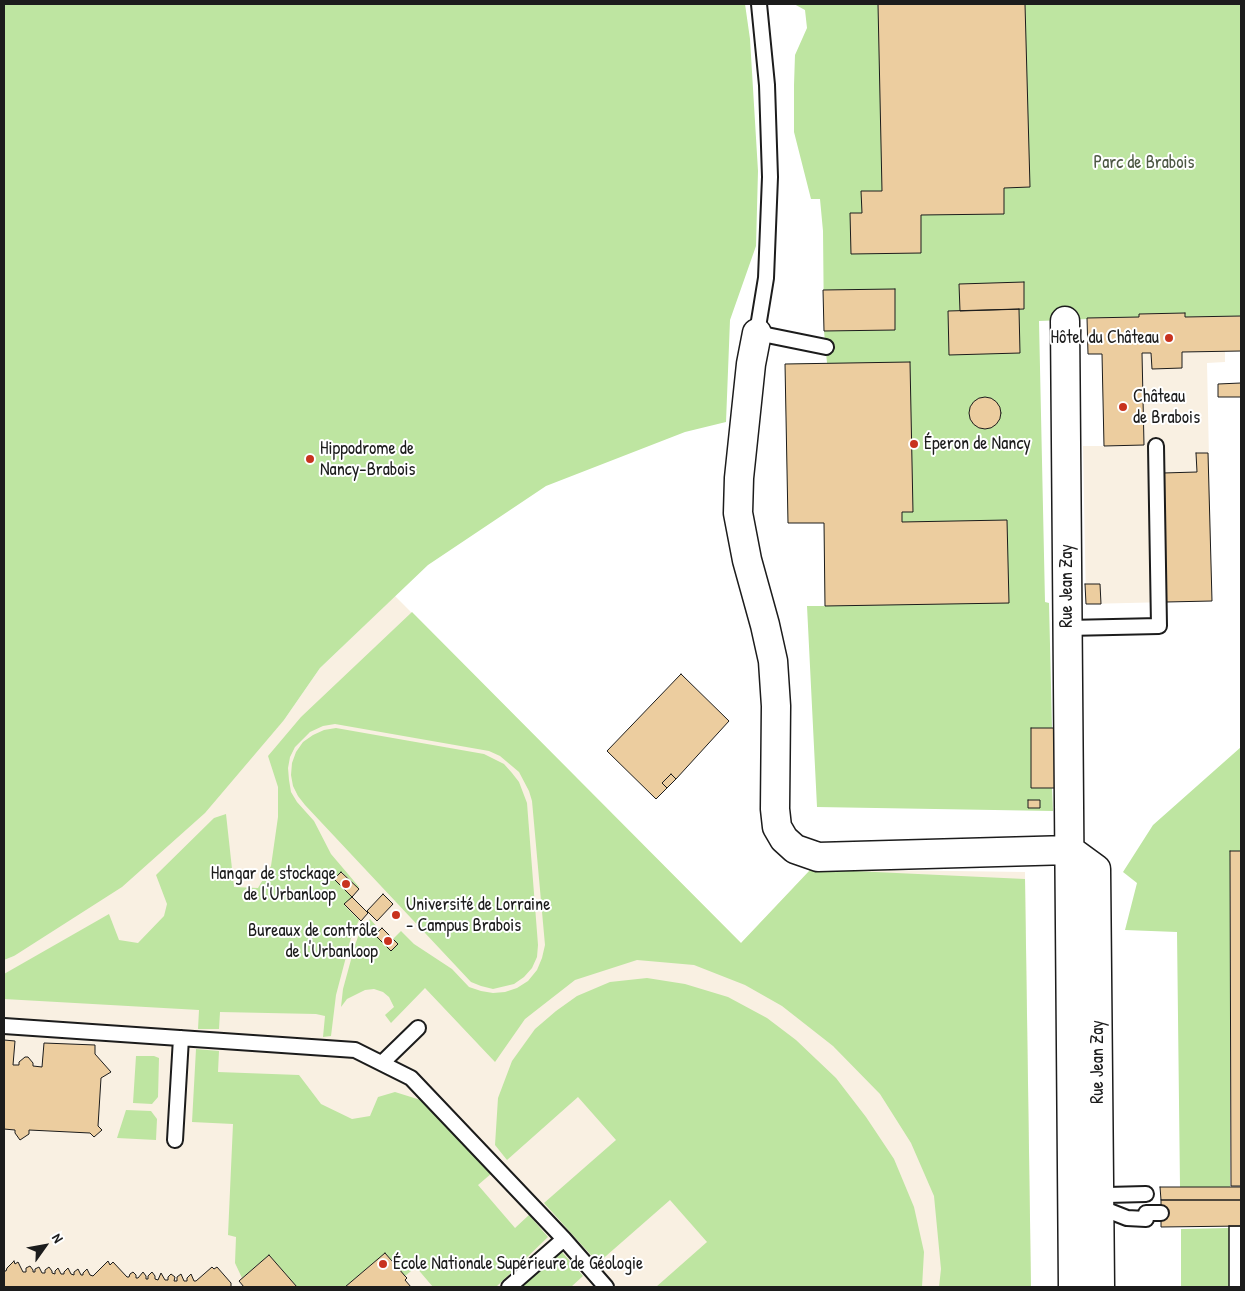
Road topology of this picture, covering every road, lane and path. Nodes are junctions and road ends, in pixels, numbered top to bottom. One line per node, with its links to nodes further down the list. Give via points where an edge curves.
1 (759, 4): 3 (lane, via 767,85 770,177 766,278)
2 (1065, 321): 6 (street, Rue Jean Zay)
3 (757, 333): 4 (lane); 7 (street, via 739,478 738,513 773,661 775,809 778,828 784,839 795,849 818,857)
4 (826, 347)
5 (1156, 446): 6 (lane, via 1160,626)
6 (1067, 628): 7 (street, Rue Jean Zay)
7 (1070, 850): 14 (street, Rue Jean Zay); 15 (street, Rue Jean Zay, via 1096,869)
8 (4, 1026): 10 (lane)
9 (418, 1028): 11 (lane)
10 (181, 1038): 11 (lane, via 354,1050); 12 (lane)
11 (382, 1063): 17 (lane, via 411,1078)
12 (175, 1140)
13 (1146, 1194): 15 (lane, via 1107,1195)
14 (1072, 1207): 15 (lane); 20 (street, Rue Jean Zay)
15 (1099, 1207): 16 (lane, via 1127,1218); 21 (street, Rue Jean Zay)
16 (1161, 1213)
17 (564, 1239): 18 (lane); 19 (lane)
18 (509, 1287)
19 (606, 1287)
20 (1073, 1287)
21 (1100, 1287)

